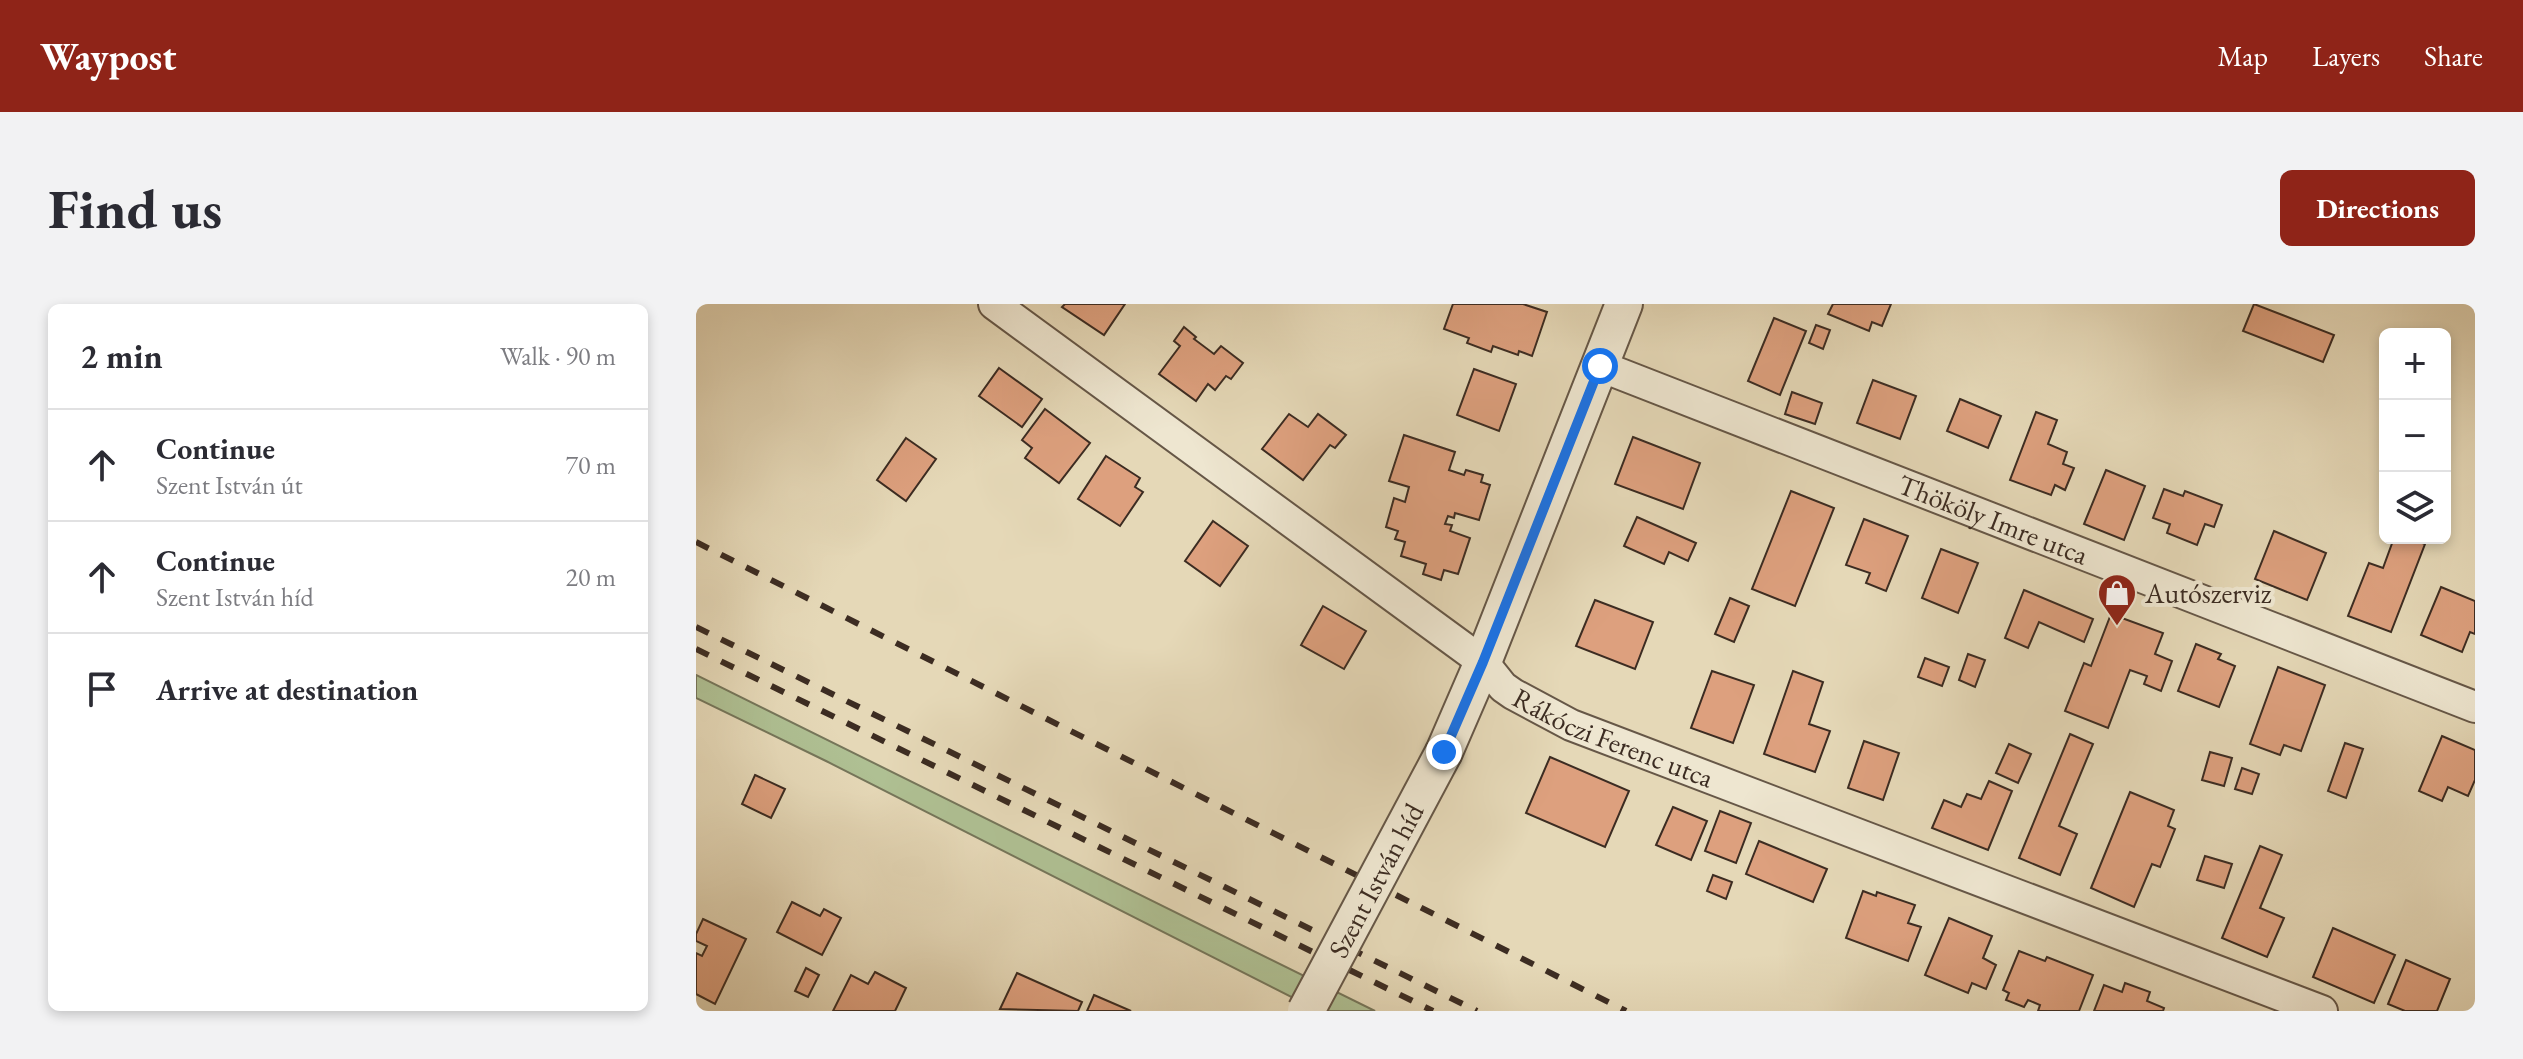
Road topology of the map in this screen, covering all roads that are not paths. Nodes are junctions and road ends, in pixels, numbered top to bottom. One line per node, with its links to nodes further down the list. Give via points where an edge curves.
1 (994, 304): 4 (street, Rákóczi Ferenc utca)
2 (1624, 304): 3 (street, Szent István híd)
3 (1600, 366): 4 (street, Szent István híd); 5 (street, Thököly Imre utca)
4 (1483, 662): 6 (street, Szent István híd, bridge, via 1444,752); 7 (street, Rákóczi Ferenc utca, via 1503,687 1571,725)
5 (2475, 707)
6 (1306, 1011)
7 (2322, 1011)

